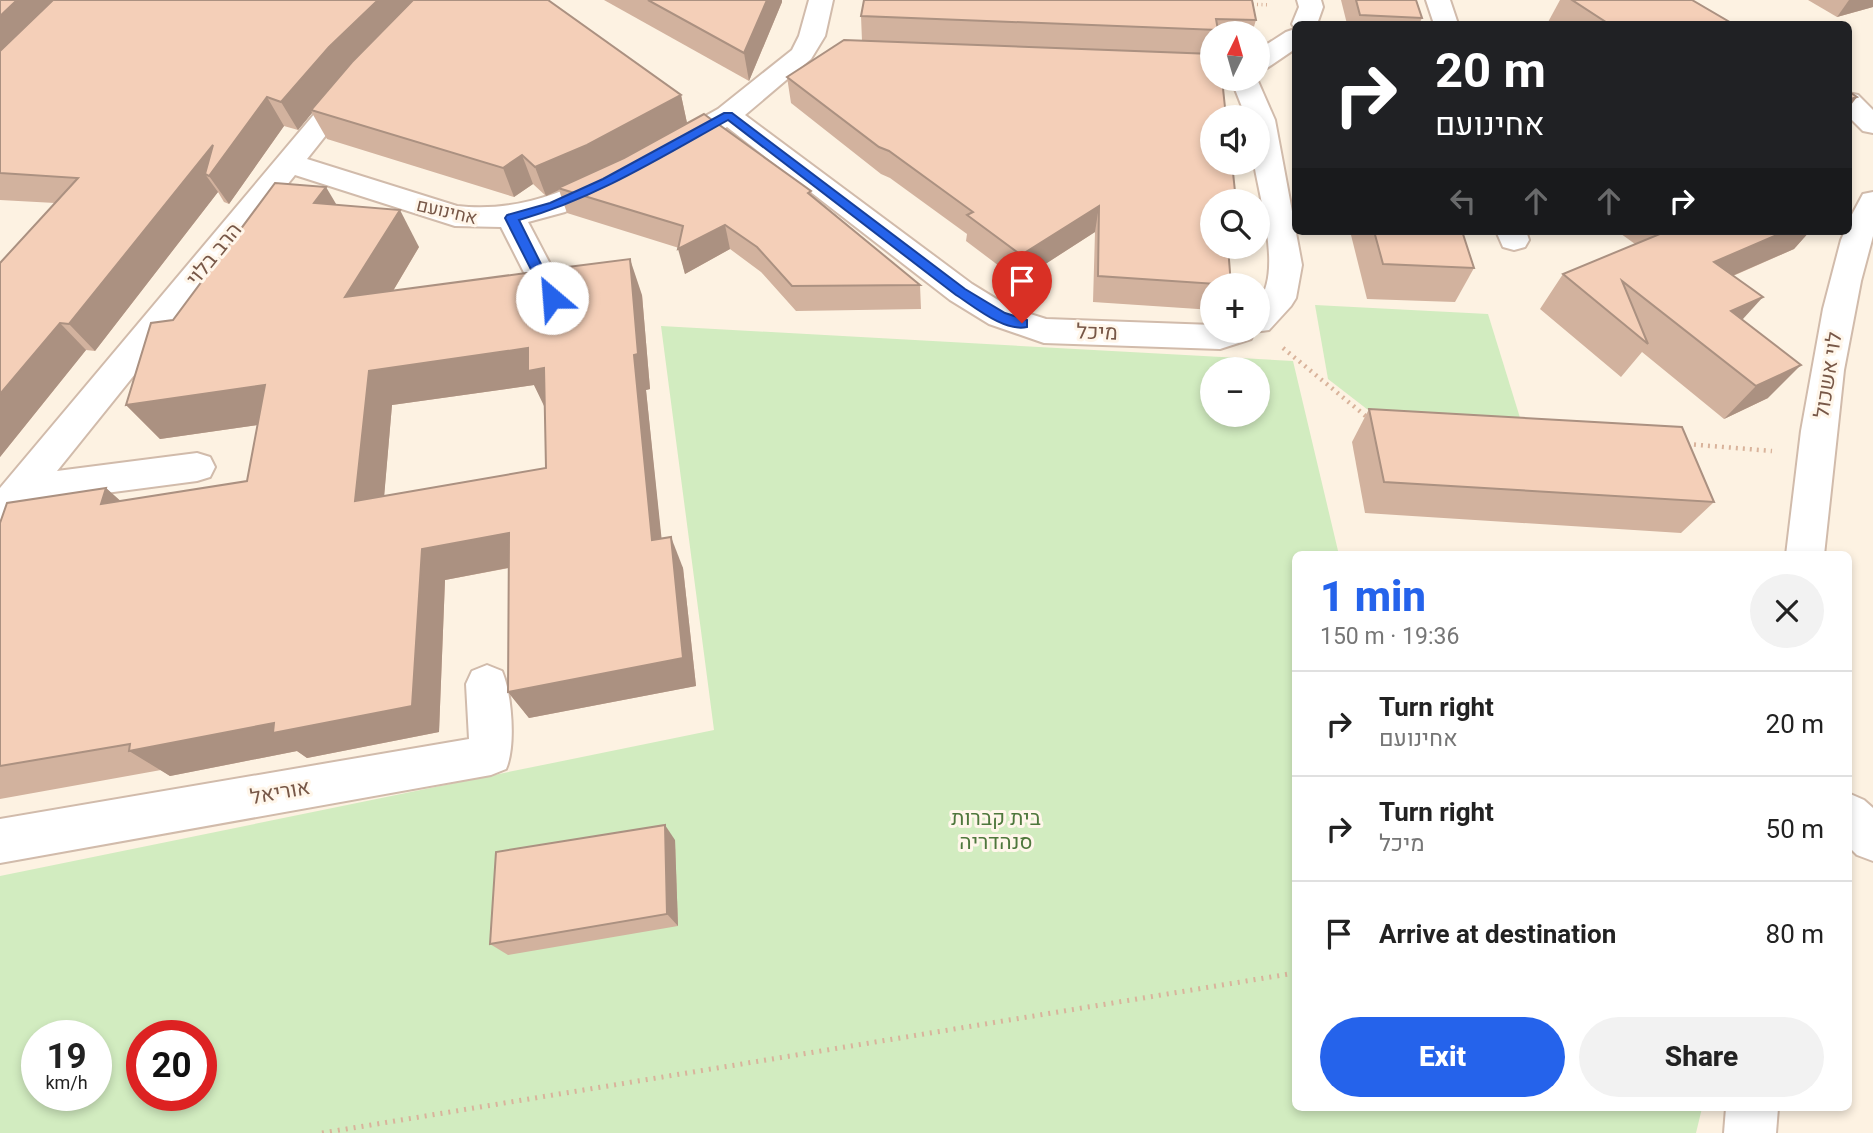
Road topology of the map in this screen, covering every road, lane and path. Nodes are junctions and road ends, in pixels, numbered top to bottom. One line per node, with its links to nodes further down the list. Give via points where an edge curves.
1 (821, 0): 7 (street, אחינועם)
2 (1438, 0): 5 (street)
3 (1245, 4): 4 (path)
4 (1308, 11)
5 (1445, 21)
6 (1292, 39): 8 (street)
7 (802, 54): 9 (street); 17 (street, אחינועם)
8 (1270, 54)
9 (830, 55)
10 (372, 65): 19 (street, הרב בלוי)
11 (1852, 88): 13 (street)
12 (1249, 91): 23 (street, via 1261,120 1286,265 1280,298)
13 (1873, 92)
14 (1852, 95): 15 (street)
15 (1873, 104)
16 (1852, 106): 18 (street)
17 (728, 115): 21 (street, אחינועם, via 555,206); 24 (street, מיכל, via 961,292 1000,316 1044,331)
18 (1873, 125)
19 (288, 163): 21 (street, אחינועם, via 455,216); 30 (street, הרב בלוי)
20 (1873, 201): 28 (street, לוי אשכול, via 1849,260)
21 (511, 218): 22 (street)
22 (552, 298)
23 (1270, 309)
24 (1200, 336)
25 (1279, 344): 26 (path)
26 (1371, 421)
27 (1676, 444): 28 (path)
28 (1815, 454): 31 (street, לוי אשכול)
29 (197, 467): 30 (street)
30 (10, 502)
31 (1805, 551)
32 (487, 684): 33 (street, אוריאל, via 491,755)
33 (0, 841)
34 (1292, 973): 36 (path)
35 (1752, 1111): 37 (street)
36 (322, 1133)
37 (1750, 1133)

